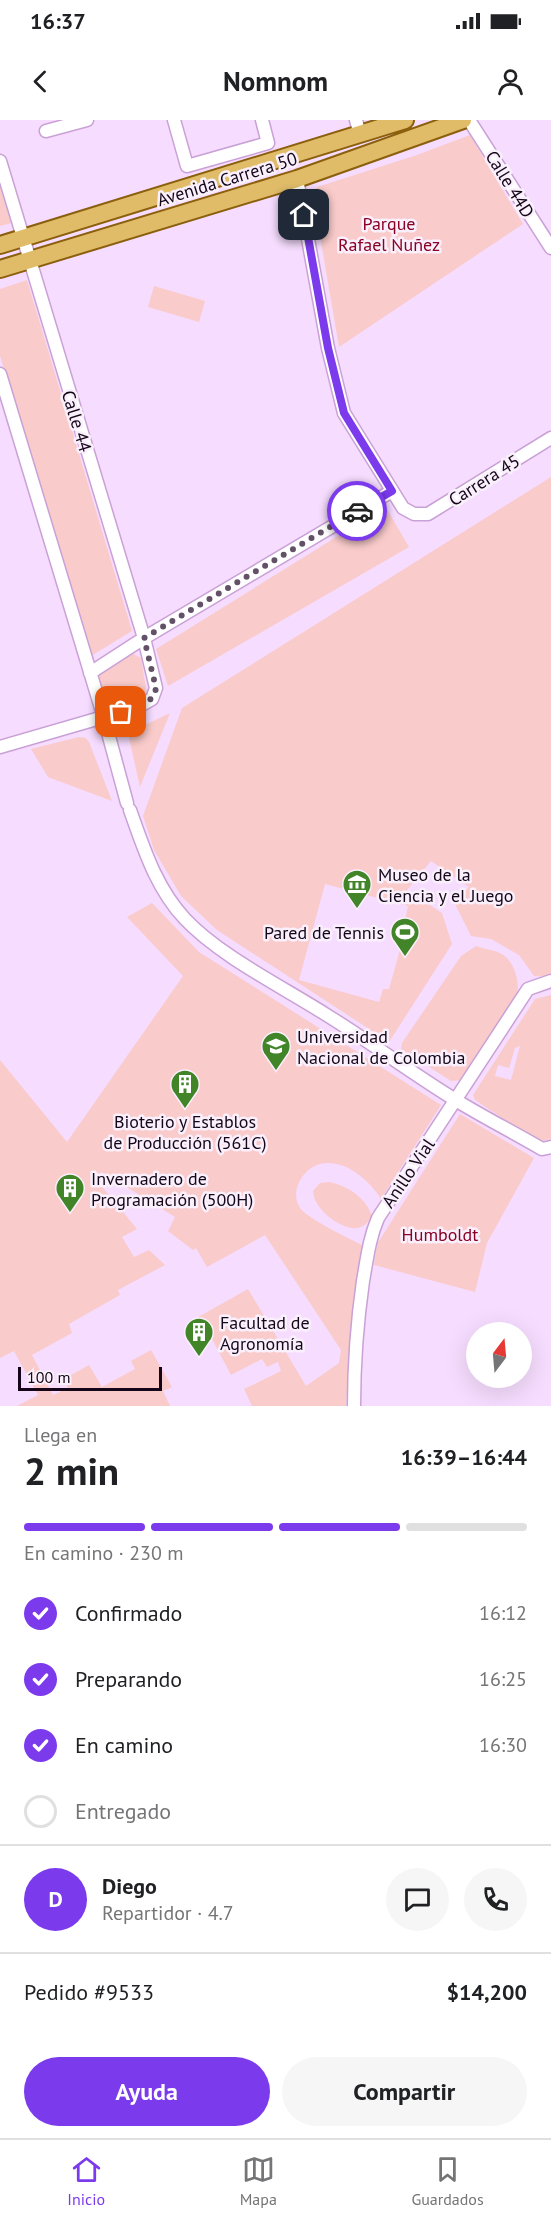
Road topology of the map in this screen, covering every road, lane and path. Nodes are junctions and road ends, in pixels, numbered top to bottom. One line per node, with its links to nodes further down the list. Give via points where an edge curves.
1 (84, 120): 8 (street)
2 (174, 120): 3 (street, Avenida Carrera 50, via 188,166 268,142)
3 (262, 120)
4 (405, 120): 7 (main road, Avenida Carrera 50)
5 (464, 120): 10 (main road, Avenida Carrera 50)
6 (469, 120): 13 (street, Calle 44D)
7 (358, 127): 11 (main road, Avenida Carrera 50)
8 (46, 131)
9 (0, 161): 11 (street, Calle 44)
10 (297, 179): 14 (main road, Avenida Carrera 50); 18 (street, via 344,413)
11 (23, 238): 12 (main road, Avenida Carrera 50); 14 (street, Calle 44)
12 (0, 245)
13 (551, 248)
14 (29, 259): 15 (main road, Avenida Carrera 50); 19 (street, Calle 44)
15 (0, 269)
16 (0, 374): 20 (street)
17 (551, 438): 18 (street, Carrera 45, via 429,514 414,514 403,508)
18 (392, 491): 19 (street)
19 (144, 638): 20 (street); 21 (street, Calle 44, via 156,688 152,699)
20 (90, 673): 21 (street)
21 (104, 718): 22 (street); 24 (street, via 128,807 151,867 162,890 185,919 232,957)
22 (0, 747)
23 (551, 981): 24 (street, Anillo Vial, via 528,989)
24 (456, 1100): 25 (street); 26 (street, Anillo Vial, via 373,1230 357,1331)
25 (546, 1148)
26 (354, 1406)

